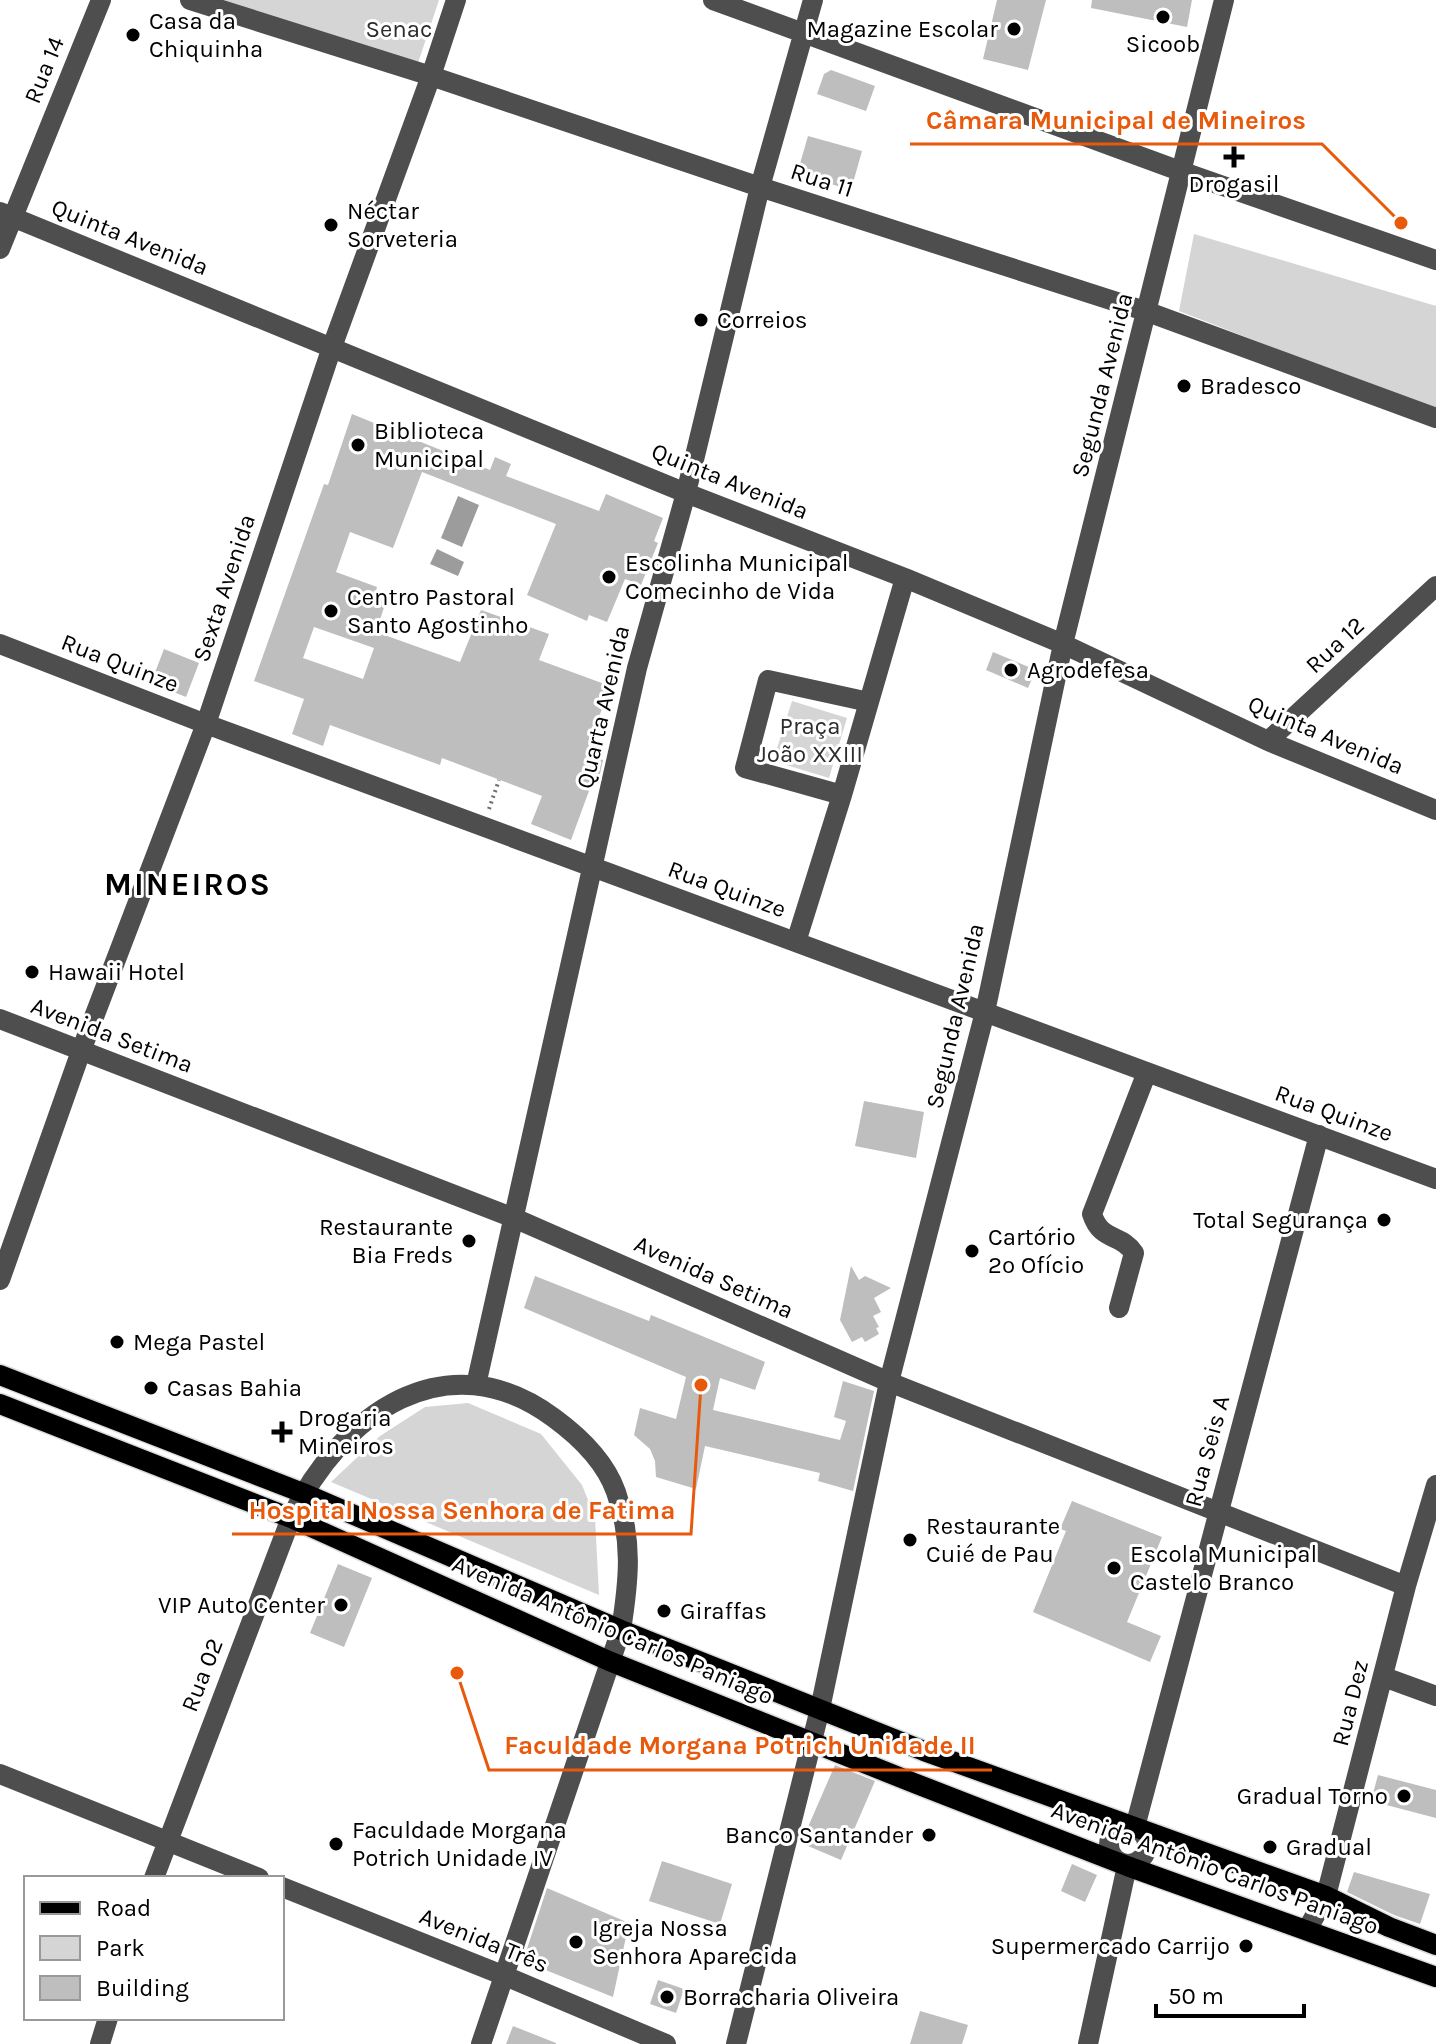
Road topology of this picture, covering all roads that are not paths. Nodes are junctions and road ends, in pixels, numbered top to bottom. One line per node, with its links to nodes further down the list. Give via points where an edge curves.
1 (101, 0): 11 (street, Rua 14)
2 (190, 0): 8 (street, Rua 11)
3 (456, 0): 8 (street, Sexta Avenida)
4 (713, 0): 7 (street)
5 (813, 0): 7 (street, Quarta Avenida)
6 (1224, 0): 9 (street, Segunda Avenida)
7 (805, 33): 9 (street); 10 (street, Quarta Avenida)
8 (431, 76): 10 (street, Rua 11); 15 (street, Sexta Avenida)
9 (1180, 171): 13 (street); 14 (street, Segunda Avenida)
10 (760, 187): 14 (street, Rua 11); 17 (street, Quarta Avenida)
11 (6, 214): 12 (street, Rua 14); 15 (street, Quinta Avenida)
12 (0, 249)
13 (1436, 260)
14 (1148, 312): 16 (street, Rua 11); 21 (street, Segunda Avenida)
15 (332, 347): 17 (street, Quinta Avenida); 23 (street, Sexta Avenida)
16 (1436, 418)
17 (686, 493): 18 (street, Quinta Avenida); 27 (street, Quarta Avenida, via 637,668)
18 (905, 578): 21 (street, Quinta Avenida); 22 (street)
19 (1436, 586): 24 (street, Rua 12)
20 (0, 644): 23 (street, Rua Quinze)
21 (1063, 644): 24 (street, Quinta Avenida); 29 (street, Segunda Avenida)
22 (869, 702): 25 (street); 25 (street, via 768,680 745,768)
23 (206, 724): 27 (street, Rua Quinze); 31 (street, Sexta Avenida)
24 (1268, 741): 26 (street, Quinta Avenida)
25 (842, 795): 28 (street)
26 (1436, 810)
27 (593, 867): 28 (street, Rua Quinze); 35 (street, Quarta Avenida)
28 (796, 942): 29 (street, Rua Quinze)
29 (985, 1012): 32 (street, Rua Quinze); 39 (street, Segunda Avenida)
30 (0, 1019): 31 (street, Avenida Setima)
31 (81, 1051): 35 (street, Avenida Setima); 36 (street, Sexta Avenida)
32 (1147, 1072): 33 (street, Rua Quinze); 37 (street, via 1092,1214 1102,1233 1128,1244 1134,1253)
33 (1319, 1135): 34 (street, Rua Quinze); 46 (street, Rua Seis A)
34 (1436, 1179)
35 (514, 1218): 39 (street, Avenida Setima); 40 (street, Quarta Avenida)
36 (0, 1280)
37 (1119, 1308)
38 (0, 1375): 42 (main road, Avenida Antônio Carlos Paniago)
39 (889, 1382): 46 (street, Avenida Setima); 53 (street, Segunda Avenida)
40 (476, 1385): 45 (street, Rua 02, via 440,1387 386,1406 338,1444); 49 (street, Rua 02, via 540,1408 596,1455 615,1489 626,1530 630,1571)
41 (0, 1404): 43 (main road, Avenida Antônio Carlos Paniago)
42 (90, 1410): 43 (main road); 45 (main road, Avenida Antônio Carlos Paniago)
43 (80, 1435): 47 (main road, Avenida Antônio Carlos Paniago)
44 (1436, 1485): 48 (street, Rua Dez)
45 (303, 1493): 47 (street, Rua 02); 49 (main road, Avenida Antônio Carlos Paniago)
46 (1217, 1510): 48 (street, Avenida Setima); 58 (street, Rua Seis A)
47 (291, 1518): 50 (main road, Avenida Antônio Carlos Paniago); 59 (street, Rua 02)
48 (1406, 1586): 51 (street, Rua Dez)
49 (621, 1630): 50 (street, Rua 02); 53 (main road, Avenida Antônio Carlos Paniago)
50 (609, 1661): 54 (main road, Avenida Antônio Carlos Paniago); 67 (street, Rua 02)
51 (1384, 1677): 52 (street); 64 (street, Rua Dez)
52 (1436, 1696)
53 (820, 1709): 54 (street, Segunda Avenida); 55 (main road, Avenida Antônio Carlos Paniago)
54 (810, 1741): 57 (main road, Avenida Antônio Carlos Paniago); 73 (street, Segunda Avenida)
55 (924, 1751): 57 (main road); 58 (main road, Avenida Antônio Carlos Paniago)
56 (0, 1774): 59 (street)
57 (914, 1783): 60 (main road, Avenida Antônio Carlos Paniago)
58 (1135, 1827): 60 (street, via 1148,1850); 60 (street, via 1113,1832 1109,1841 1109,1849); 64 (main road, Avenida Antônio Carlos Paniago)
59 (167, 1841): 61 (street, Rua 02); 62 (street)
60 (1127, 1866): 65 (main road, Avenida Antônio Carlos Paniago); 74 (street)
61 (155, 1876)
62 (254, 1876)
63 (284, 1888): 67 (street, Avenida Três)
64 (1326, 1896): 65 (street, Rua Dez); 66 (main road, Avenida Antônio Carlos Paniago)
65 (1307, 1930): 68 (main road, Avenida Antônio Carlos Paniago)
66 (1436, 1945)
67 (505, 1976): 71 (street, Rua 02); 72 (street, Avenida Três)
68 (1436, 1977)
69 (107, 2020): 70 (street)
70 (100, 2044)
71 (481, 2044)
72 (666, 2044)
73 (736, 2044)
74 (1088, 2044)

